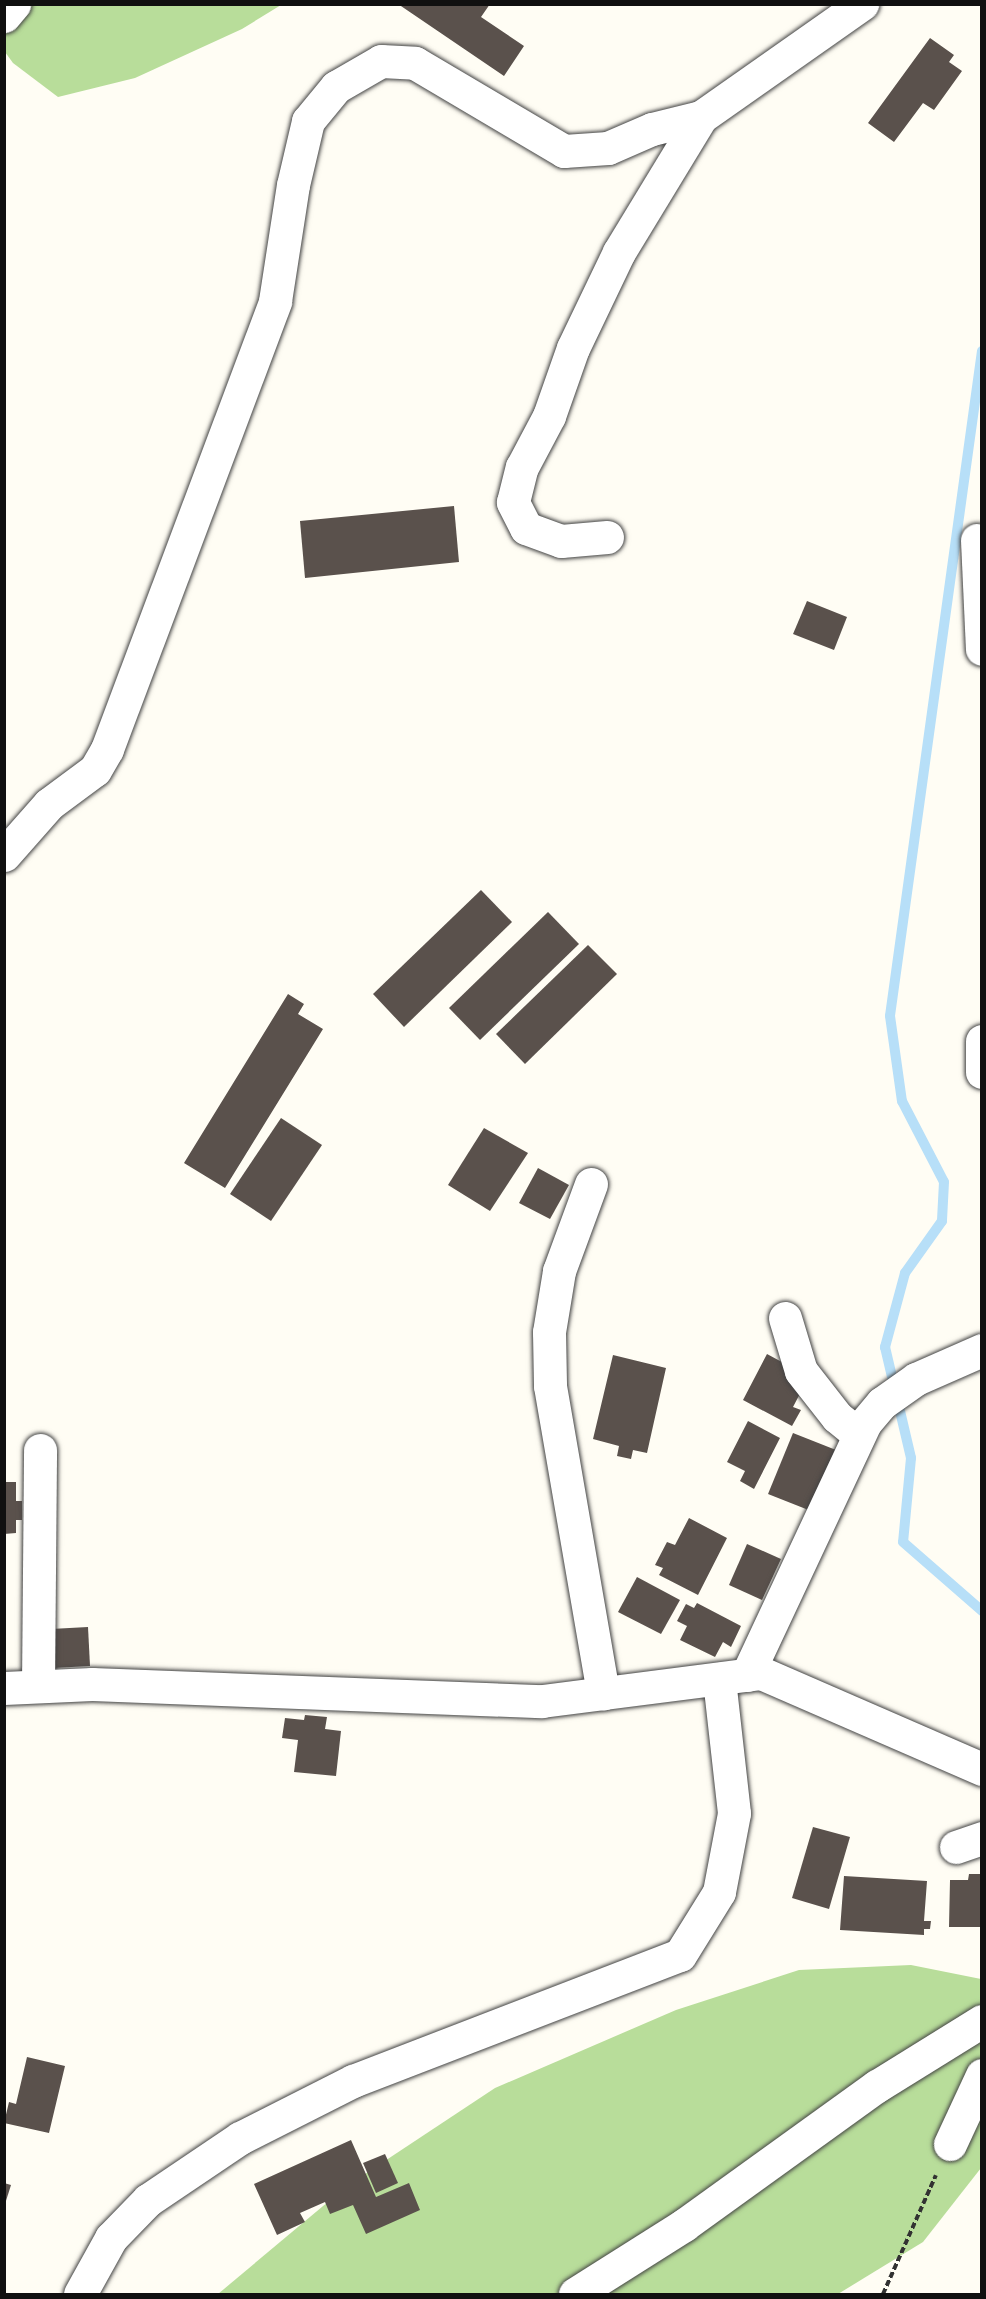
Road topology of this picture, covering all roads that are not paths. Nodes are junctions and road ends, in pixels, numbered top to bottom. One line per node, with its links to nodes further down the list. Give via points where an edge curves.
1 (14, 4): 3 (street)
2 (862, 4): 4 (street)
3 (4, 16)
4 (701, 117): 5 (street, via 619,252 573,348 549,416 522,467 513,502 526,528 552,538 561,541); 8 (street, via 652,129 608,148 564,151 415,63 381,61 336,87 308,121 293,185 275,301 107,750 95,770 49,804)
5 (607, 537)
6 (977, 540): 7 (street)
7 (981, 649)
8 (4, 855)
9 (981, 1041): 10 (street)
10 (981, 1072)
11 (591, 1184): 19 (street, via 559,1271 549,1332 550,1386)
12 (785, 1317): 14 (street, via 801,1371 837,1417)
13 (981, 1350): 14 (street, via 916,1379 882,1403)
14 (859, 1435): 16 (street)
15 (40, 1450): 17 (street)
16 (733, 1677): 19 (street); 20 (street, via 761,1673); 24 (street, via 734,1812 719,1892 680,1955 353,2081 240,2138 148,2200 111,2238)
17 (38, 1686): 18 (street); 19 (street, via 92,1684 542,1701)
18 (4, 1688)
19 (603, 1693)
20 (981, 1769)
21 (981, 2021): 25 (street, via 877,2086 684,2225)
22 (981, 2074): 23 (street)
23 (950, 2144)
24 (80, 2295)
25 (575, 2295)

